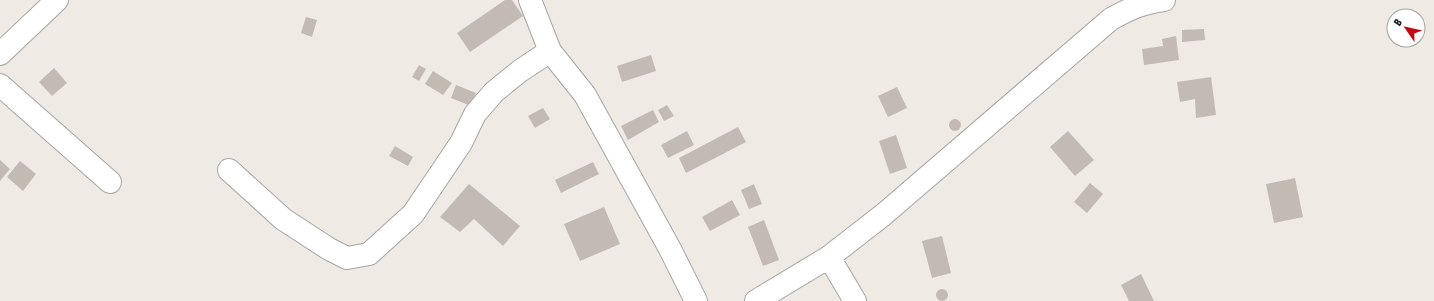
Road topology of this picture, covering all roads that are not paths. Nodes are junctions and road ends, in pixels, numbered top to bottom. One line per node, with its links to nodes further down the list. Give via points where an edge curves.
1 (57, 0): 5 (street)
2 (530, 0): 4 (street)
3 (1164, 0): 9 (street, via 1128,9 1111,19 883,215)
4 (550, 51): 7 (street, via 494,92 475,114 461,143 413,214 369,254 347,258 329,249 283,219); 10 (street, via 585,95)
5 (0, 54)
6 (0, 85): 8 (street)
7 (229, 170)
8 (110, 182)
9 (829, 257): 11 (street); 12 (street)
10 (696, 301)
11 (756, 301)
12 (855, 301)

